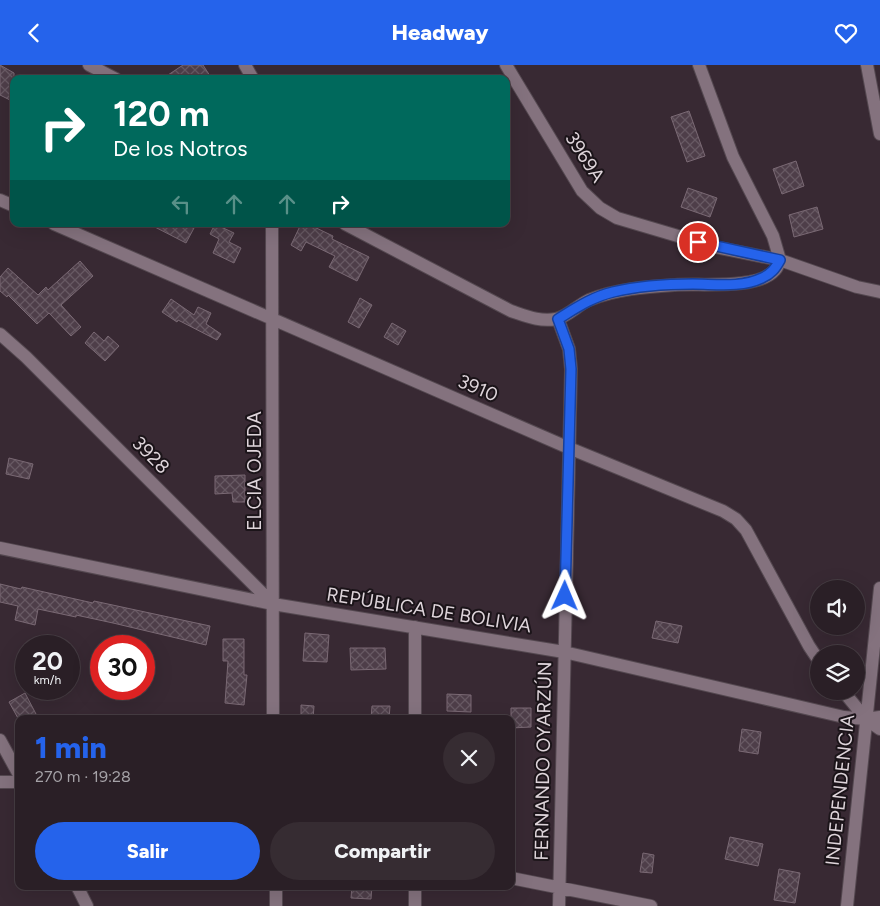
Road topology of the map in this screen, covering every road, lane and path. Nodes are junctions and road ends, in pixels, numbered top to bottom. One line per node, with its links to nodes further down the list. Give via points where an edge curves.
1 (89, 65): 5 (street)
2 (506, 65): 10 (street, 3969A, via 582,191 600,208 617,217 715,247)
3 (700, 65): 10 (street, via 733,157 773,236)
4 (867, 65): 6 (street)
5 (108, 75)
6 (880, 134)
7 (61, 227): 12 (street, 3910)
8 (272, 227): 12 (street, ELCIA OJEDA)
9 (351, 227): 13 (street, via 511,311 538,320)
10 (780, 260): 11 (street, 3969A); 13 (street, via 774,271 762,279 614,292 588,301)
11 (880, 292)
12 (272, 319): 15 (street, 3910); 18 (street, ELCIA OJEDA)
13 (558, 319): 15 (street, FERNANDO OYARZÚN, via 569,349 571,369)
14 (0, 333): 18 (street, 3928)
15 (569, 448): 20 (street, 3910, via 724,511 736,519 746,530); 21 (street, FERNANDO OYARZÚN)
16 (0, 548): 18 (street, REPÚBLICA DE BOLIVIA)
17 (880, 588): 26 (street, INDEPENDENCIA)
18 (273, 604): 19 (street, REPÚBLICA DE BOLIVIA); 23 (street, ELCIA OJEDA)
19 (415, 627): 21 (street, REPÚBLICA DE BOLIVIA); 24 (street)
20 (810, 648)
21 (564, 652): 26 (street, REPÚBLICA DE BOLIVIA, via 844,717); 33 (street, FERNANDO OYARZÚN)
22 (850, 700): 26 (street)
23 (274, 715)
24 (415, 715)
25 (880, 717): 26 (street, REPÚBLICA DE BOLIVIA)
26 (866, 719): 27 (street); 42 (street, INDEPENDENCIA)
27 (880, 729)
28 (0, 740): 29 (street)
29 (15, 768)
30 (0, 782): 31 (street)
31 (15, 782)
32 (515, 879): 33 (street)
33 (560, 887): 40 (street, FERNANDO OYARZÚN); 41 (street)
34 (79, 890): 37 (street)
35 (276, 890): 38 (street)
36 (415, 890): 39 (street)
37 (87, 906)
38 (276, 906)
39 (415, 906)
40 (559, 906)
41 (651, 906)
42 (847, 906)

